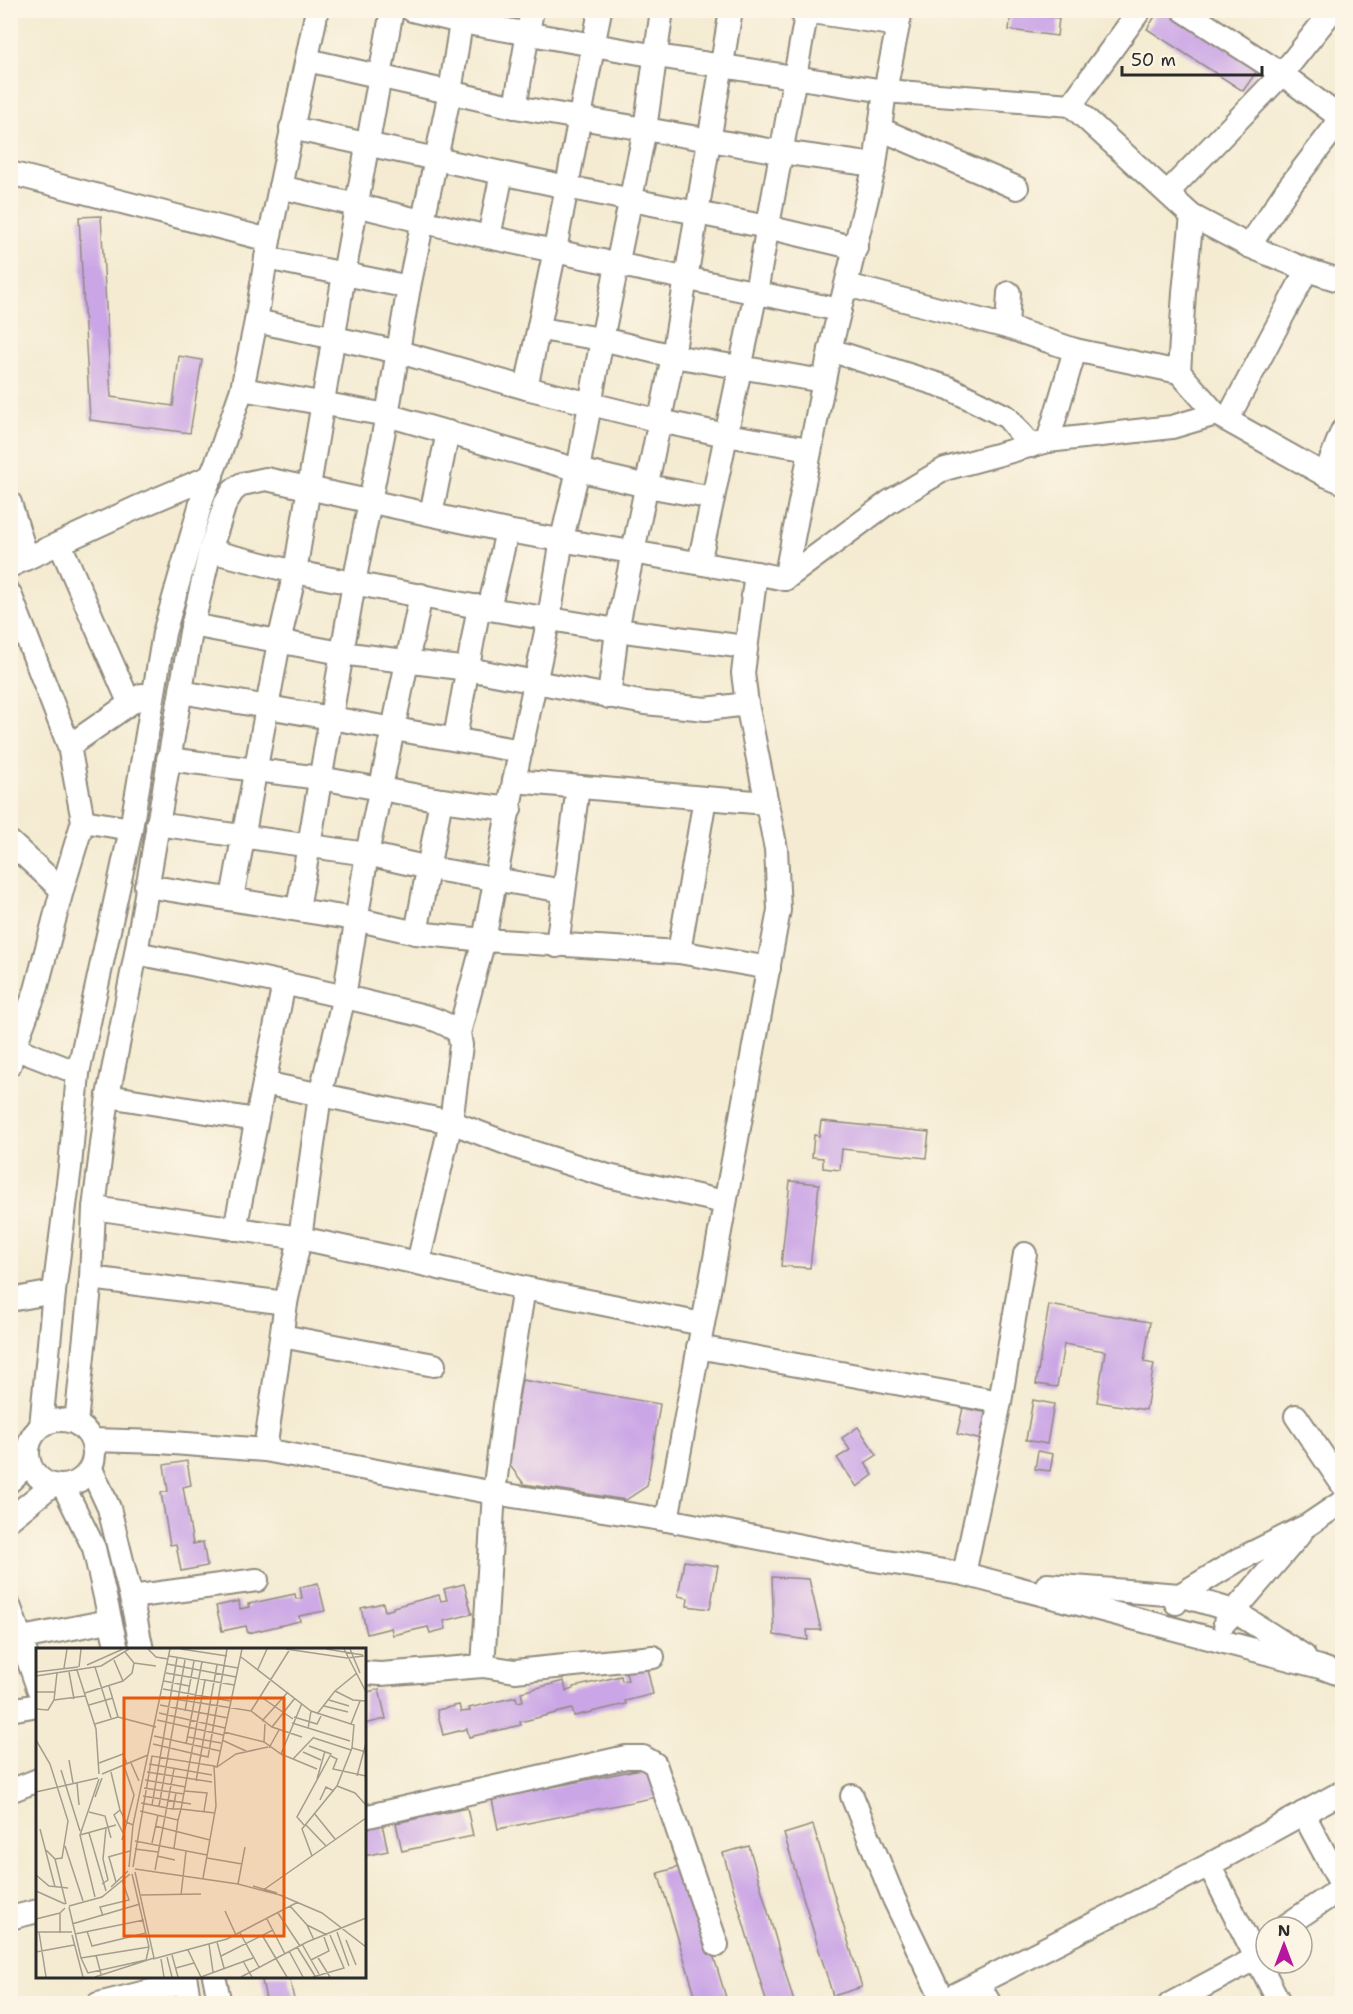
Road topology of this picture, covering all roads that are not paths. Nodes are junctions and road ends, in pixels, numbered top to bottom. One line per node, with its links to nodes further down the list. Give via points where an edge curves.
1 (317, 10): 17 (street)
2 (392, 10): 20 (street)
3 (412, 10): 12 (street)
4 (532, 10): 14 (street)
5 (600, 10): 15 (street)
6 (662, 10): 16 (street)
7 (731, 10): 18 (street)
8 (1140, 10): 24 (street)
9 (1183, 10): 19 (street)
10 (1333, 10): 19 (street)
11 (804, 11): 13 (street); 21 (street)
12 (462, 16): 14 (street); 23 (street)
13 (900, 18): 22 (street)
14 (528, 33): 15 (street); 25 (street)
15 (594, 44): 16 (street); 26 (street)
16 (657, 56): 18 (street); 29 (street)
17 (307, 60): 20 (street); 28 (street)
18 (723, 66): 21 (street); 31 (street)
19 (1282, 74): 27 (street); 41 (street)
20 (381, 75): 23 (street); 32 (street)
21 (796, 77): 22 (street); 33 (street)
22 (885, 91): 24 (street); 30 (street)
23 (450, 92): 25 (street); 34 (street)
24 (1071, 105): 41 (street)
25 (515, 107): 26 (street)
26 (579, 119): 29 (street); 39 (street)
27 (1342, 119): 49 (street)
28 (291, 128): 32 (street); 38 (street)
29 (645, 129): 31 (street); 42 (street)
30 (880, 129): 35 (street); 40 (street)
31 (708, 139): 33 (street); 44 (street)
32 (369, 143): 34 (street); 43 (street)
33 (781, 152): 35 (street); 47 (street)
34 (436, 159): 37 (street); 46 (street)
35 (875, 165): 50 (street)
36 (10, 173): 51 (street)
37 (502, 173): 39 (street); 48 (street)
38 (280, 187): 43 (street); 51 (street)
39 (567, 187): 42 (street); 52 (street)
40 (1017, 188)
41 (1168, 192): 45 (street)
42 (630, 199): 44 (street); 53 (street)
43 (356, 205): 46 (street); 55 (street)
44 (697, 213): 47 (street); 56 (street)
45 (1192, 216): 49 (street); 73 (street)
46 (424, 222): 48 (street); 59 (street)
47 (766, 227): 50 (street); 60 (street)
48 (489, 237): 52 (street)
49 (1249, 246): 54 (street)
50 (856, 248): 58 (street)
51 (267, 249): 55 (street); 63 (street)
52 (555, 250): 53 (street); 65 (street)
53 (617, 263): 56 (street); 67 (street)
54 (1307, 270): 57 (street); 80 (street)
55 (344, 274): 59 (street); 66 (street)
56 (687, 280): 60 (street); 71 (street)
57 (1342, 281)
58 (847, 285): 62 (street); 64 (street)
59 (409, 287): 70 (street)
60 (756, 292): 62 (street); 72 (street)
61 (1009, 293): 64 (street)
62 (840, 310): 68 (street)
63 (256, 321): 66 (street); 75 (street)
64 (1007, 327): 69 (street)
65 (540, 329): 67 (street); 76 (street)
66 (334, 336): 70 (street); 77 (street)
67 (602, 339): 71 (street); 78 (street)
68 (830, 350): 74 (street); 85 (street, via 948,388 1007,417)
69 (1075, 350): 73 (street); 85 (street)
70 (399, 352): 76 (street); 79 (street)
71 (673, 356): 72 (street); 81 (street)
72 (740, 367): 74 (street); 84 (street)
73 (1179, 372): 80 (street)
74 (824, 381): 86 (street)
75 (242, 388): 77 (street); 88 (street)
76 (526, 388): 78 (street)
77 (322, 403): 79 (street); 91 (street)
78 (590, 403): 81 (street); 87 (street)
79 (387, 415): 83 (street); 93 (street)
80 (1222, 417): 85 (street); 89 (street)
81 (660, 421): 84 (street); 90 (street)
82 (1342, 431): 89 (street)
83 (448, 432): 87 (street); 95 (street)
84 (726, 435): 86 (street); 92 (street)
85 (1040, 444): 105 (street, via 945,469 866,518)
86 (810, 449): 105 (street)
87 (578, 470): 90 (street); 97 (street)
88 (212, 476): 98 (street); 119 (street, via 184,558)
89 (1334, 478)
90 (647, 486): 92 (street); 100 (street)
91 (307, 488): 93 (street); 99 (street, via 266,479 242,484 225,504); 103 (street)
92 (713, 498): 102 (street)
93 (370, 501): 95 (street); 106 (street)
94 (10, 503): 101 (street)
95 (431, 514): 96 (street)
96 (507, 531): 97 (street); 109 (street)
97 (562, 539): 100 (street); 110 (street)
98 (60, 544): 101 (street); 122 (street)
99 (210, 551): 103 (street); 111 (street)
100 (633, 552): 102 (street); 112 (street)
101 (19, 562)
102 (699, 563): 104 (street)
103 (295, 572): 106 (street); 113 (street)
104 (756, 573): 105 (street); 114 (street)
105 (785, 579)
106 (354, 583): 108 (street); 115 (street)
107 (10, 594): 128 (street)
108 (421, 595): 109 (street); 116 (street)
109 (484, 608): 110 (street); 117 (street)
110 (549, 618): 112 (street); 118 (street)
111 (192, 625): 113 (street); 120 (street)
112 (617, 630): 114 (street); 121 (street)
113 (279, 642): 115 (street); 124 (street)
114 (745, 647): 123 (street)
115 (341, 653): 116 (street); 125 (street)
116 (406, 663): 117 (street); 126 (street)
117 (468, 669): 118 (street); 127 (street)
118 (535, 682): 121 (street); 129 (street)
119 (154, 687): 122 (street); 142 (street)
120 (181, 692): 124 (street); 130 (street)
121 (609, 697): 123 (street, via 698,708)
122 (129, 702): 128 (street)
123 (747, 704): 138 (street)
124 (268, 708): 125 (street); 131 (street)
125 (330, 718): 126 (street); 132 (street)
126 (394, 729): 127 (street); 135 (street)
127 (455, 738): 129 (street)
128 (69, 746): 140 (street)
129 (521, 751): 133 (street)
130 (168, 759): 131 (street); 141 (street)
131 (256, 769): 132 (street); 143 (street)
132 (320, 778): 135 (street); 145 (street)
133 (514, 781): 134 (street); 139 (street)
134 (578, 787): 136 (street); 151 (street)
135 (381, 788): 137 (street); 146 (street)
136 (705, 798): 138 (street); 158 (street)
137 (441, 800): 139 (street); 147 (street)
138 (767, 803): 160 (street, via 776,849 779,910)
139 (510, 809): 148 (street)
140 (83, 821): 142 (street); 150 (street)
141 (157, 824): 143 (street); 149 (street)
142 (131, 829): 165 (street)
143 (243, 835): 145 (street); 152 (street)
144 (10, 842): 150 (street)
145 (309, 845): 146 (street); 153 (street)
146 (367, 854): 147 (street); 154 (street)
147 (429, 868): 148 (street); 155 (street)
148 (496, 878): 151 (street); 156 (street)
149 (146, 886): 152 (street); 159 (street)
150 (62, 890): 164 (street, via 36,990)
151 (564, 891): 157 (street)
152 (232, 898): 153 (street)
153 (298, 909): 154 (street)
154 (355, 919): 155 (street); 162 (street)
155 (416, 933): 156 (street)
156 (484, 940): 157 (street); 163 (street)
157 (557, 946): 158 (street)
158 (680, 952): 160 (street)
159 (136, 953): 161 (street); 168 (street)
160 (769, 968): 171 (street)
161 (284, 983): 162 (street); 166 (street)
162 (344, 997): 163 (street, via 441,1021); 167 (street)
163 (459, 1033): 170 (street, via 461,1045)
164 (12, 1051): 165 (street)
165 (78, 1073): 179 (street)
166 (264, 1083): 167 (street); 169 (street)
167 (320, 1095): 170 (street); 174 (street)
168 (108, 1096): 169 (street); 172 (street)
169 (256, 1120): 173 (street)
170 (451, 1122): 171 (street, via 608,1176); 176 (street)
171 (724, 1202): 182 (street)
172 (94, 1208): 173 (street); 177 (street)
173 (234, 1228): 174 (street)
174 (300, 1238): 176 (street); 181 (street)
175 (1025, 1254): 186 (street)
176 (418, 1263): 178 (street)
177 (91, 1278): 181 (street); 188 (street)
178 (524, 1288): 182 (street); 197 (street)
179 (54, 1292): 180 (street); 189 (street)
180 (10, 1300)
181 (286, 1303): 183 (street)
182 (702, 1324): 184 (street)
183 (282, 1336): 185 (street); 191 (street)
184 (698, 1347): 186 (street); 200 (street)
185 (434, 1365)
186 (1000, 1402): 202 (street)
187 (1296, 1416): 195 (street)
188 (76, 1423): 189 (street, via 58,1420); 190 (street)
189 (41, 1426): 192 (street, via 30,1440)
190 (92, 1440): 191 (street); 193 (street, via 95,1455)
191 (265, 1450): 197 (street)
192 (29, 1463): 194 (street); 196 (street, via 36,1476)
193 (91, 1469): 196 (street, via 80,1481); 206 (street, via 110,1508)
194 (10, 1481)
195 (1342, 1484)
196 (58, 1486): 199 (street); 209 (street, via 94,1548)
197 (494, 1493): 200 (street); 216 (street)
198 (1342, 1502): 201 (street)
199 (10, 1519)
200 (667, 1520): 202 (street)
201 (1308, 1525): 205 (street); 208 (street)
202 (964, 1574): 204 (street)
203 (257, 1580): 206 (street)
204 (988, 1581): 205 (street); 210 (street)
205 (1180, 1595): 208 (street); 210 (street)
206 (131, 1597): 214 (street)
207 (10, 1608): 211 (street)
208 (1234, 1611): 212 (street); 217 (street)
209 (110, 1622): 211 (street); 213 (street)
210 (1163, 1626): 212 (street)
211 (22, 1638): 220 (street)
212 (1211, 1638): 217 (street)
213 (116, 1648)
214 (142, 1648)
215 (653, 1657): 216 (street, via 515,1671)
216 (483, 1666): 218 (street)
217 (1320, 1667): 219 (street)
218 (366, 1673)
219 (1342, 1675)
220 (36, 1682)
221 (36, 1705): 222 (street)
222 (10, 1710)
223 (36, 1781): 224 (street)
224 (10, 1791)
225 (1342, 1792): 227 (street)
226 (852, 1796): 241 (street)
227 (1303, 1813): 229 (street); 230 (street)
228 (366, 1817): 235 (street, via 626,1756 643,1757 655,1764)
229 (1209, 1865): 234 (street); 239 (street)
230 (1342, 1887): 232 (street)
231 (36, 1912): 233 (street)
232 (1301, 1915)
233 (10, 1918)
234 (1254, 1940)
235 (717, 1945)
236 (1254, 1951): 245 (street)
237 (1269, 1975): 246 (street)
238 (214, 1978): 243 (street)
239 (978, 1983): 241 (street); 244 (street)
240 (187, 1987): 242 (street)
241 (940, 2002)
242 (98, 2004)
243 (220, 2004)
244 (990, 2004)
245 (1170, 2004)
246 (1280, 2004)

